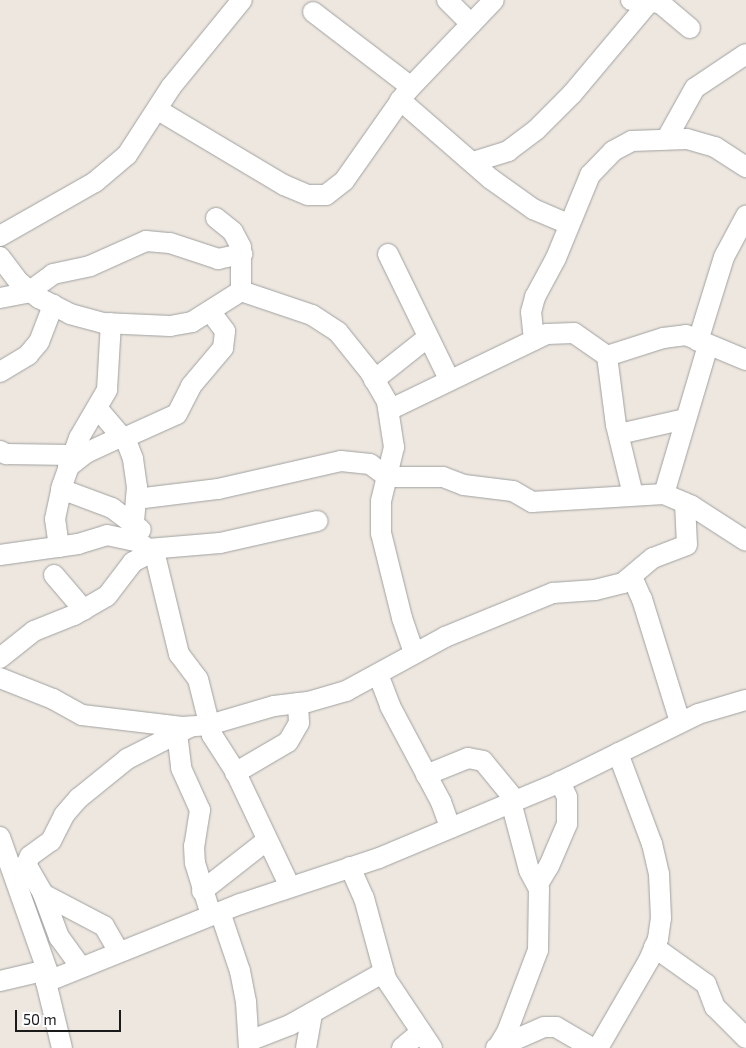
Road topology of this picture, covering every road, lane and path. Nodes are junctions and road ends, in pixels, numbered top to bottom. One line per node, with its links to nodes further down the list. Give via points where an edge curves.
1 (242, 0): 10 (street, via 172,87)
2 (447, 0): 6 (street)
3 (494, 0): 6 (street)
4 (640, 0): 7 (street, via 671,10); 12 (street, via 572,94 536,130 508,151)
5 (313, 12): 9 (street)
6 (471, 24): 9 (street)
7 (690, 28)
8 (746, 54): 11 (street, via 696,88)
9 (406, 94): 10 (street, via 344,181 326,195 308,195 284,185); 12 (street)
10 (158, 110): 17 (street, via 126,155 95,182)
11 (667, 138): 13 (street, via 715,147); 16 (street, via 632,141 613,151 590,175)
12 (473, 162): 16 (street, via 533,209)
13 (746, 167)
14 (746, 216): 29 (street, via 724,257)
15 (216, 218): 18 (street, via 233,232)
16 (568, 224): 28 (street, via 556,258 535,297 531,312)
17 (0, 236)
18 (242, 254): 21 (street, via 218,259 170,242 146,241 90,266 53,274); 22 (street)
19 (388, 254): 27 (street)
20 (0, 257): 21 (street)
21 (30, 291): 23 (street); 24 (street)
22 (241, 291): 25 (street); 34 (street, via 312,315 332,328)
23 (0, 298)
24 (53, 305): 26 (street, via 70,314); 32 (street, via 39,342 28,355)
25 (210, 311): 26 (street, via 192,322 170,326); 39 (street, via 225,331 223,348 191,386 177,414)
26 (111, 323): 35 (street, via 110,376)
27 (427, 338): 33 (street); 34 (street)
28 (534, 340): 30 (street, via 559,332 574,333); 33 (street)
29 (703, 343): 30 (street, via 686,335 663,338); 31 (street); 37 (street)
30 (607, 356): 38 (street)
31 (746, 360)
32 (0, 372)
33 (449, 379): 36 (street)
34 (374, 380): 36 (street)
35 (98, 408): 39 (street); 41 (street)
36 (389, 410): 42 (street, via 394,447)
37 (685, 419): 38 (street); 43 (street)
38 (619, 434): 44 (street)
39 (123, 437): 41 (street, via 86,453); 46 (street, via 133,459)
40 (0, 451): 41 (street)
41 (64, 469): 46 (street, via 108,506); 50 (street, via 55,519)
42 (387, 477): 44 (street, via 443,477 464,484 513,491 532,502 570,502); 46 (street, via 370,464 341,461 218,489 156,497); 56 (street, via 381,501 381,533)
43 (664, 494): 44 (street); 45 (street)
44 (633, 495)
45 (685, 503): 49 (street); 54 (street, via 686,545 653,558)
46 (134, 511): 48 (street); 51 (street)
47 (318, 521): 51 (street, via 220,543)
48 (112, 535): 50 (street); 51 (street)
49 (746, 541)
50 (58, 548): 52 (street)
51 (151, 549): 55 (street, via 139,556 113,590); 63 (street, via 159,565 174,642 198,679)
52 (0, 555)
53 (54, 576): 55 (street)
54 (632, 577): 56 (street, via 623,583 595,590 553,593); 62 (street, via 645,607)
55 (84, 610): 57 (street, via 34,631)
56 (414, 653): 58 (street)
57 (0, 658)
58 (378, 674): 61 (street, via 346,691); 66 (street, via 390,706)
59 (0, 678): 63 (street, via 53,699 82,716)
60 (746, 700): 62 (street)
61 (298, 703): 63 (street); 65 (street, via 299,723 288,742)
62 (680, 722): 64 (street)
63 (192, 728): 65 (street); 72 (street, via 127,759 79,798 64,815 51,841 30,856); 77 (street, via 181,768 200,810 194,846)
64 (618, 753): 67 (street); 80 (street, via 659,874 661,918)
65 (235, 773): 71 (street)
66 (426, 775): 68 (street, via 468,758 483,761); 69 (street)
67 (560, 782): 68 (street); 75 (street, via 567,797 567,824)
68 (513, 801): 69 (street); 75 (street, via 529,870)
69 (450, 827): 73 (street)
70 (0, 837): 74 (street)
71 (266, 841): 76 (street); 77 (street)
72 (26, 864): 74 (street); 78 (street)
73 (350, 867): 76 (street); 83 (street, via 364,898)
74 (18, 884): 84 (street)
75 (538, 884): 90 (street, via 537,956 507,1032)
76 (290, 887): 79 (street)
77 (202, 891): 79 (street)
78 (43, 894): 81 (street, via 104,926); 82 (street, via 59,937)
79 (215, 913): 81 (street); 89 (street, via 240,971)
80 (654, 947): 87 (street, via 706,984 715,1006); 95 (street)
81 (119, 952): 82 (street)
82 (81, 967): 84 (street)
83 (384, 972): 86 (street, via 355,985); 88 (street)
84 (46, 976): 85 (street); 91 (street)
85 (0, 981)
86 (312, 1013): 89 (street); 92 (street)
87 (746, 1038)
88 (426, 1040): 93 (street)
89 (249, 1045)
90 (497, 1047): 94 (street, via 544,1027 556,1027)
91 (62, 1048)
92 (306, 1048)
93 (402, 1048)
94 (592, 1048)
95 (598, 1048)

